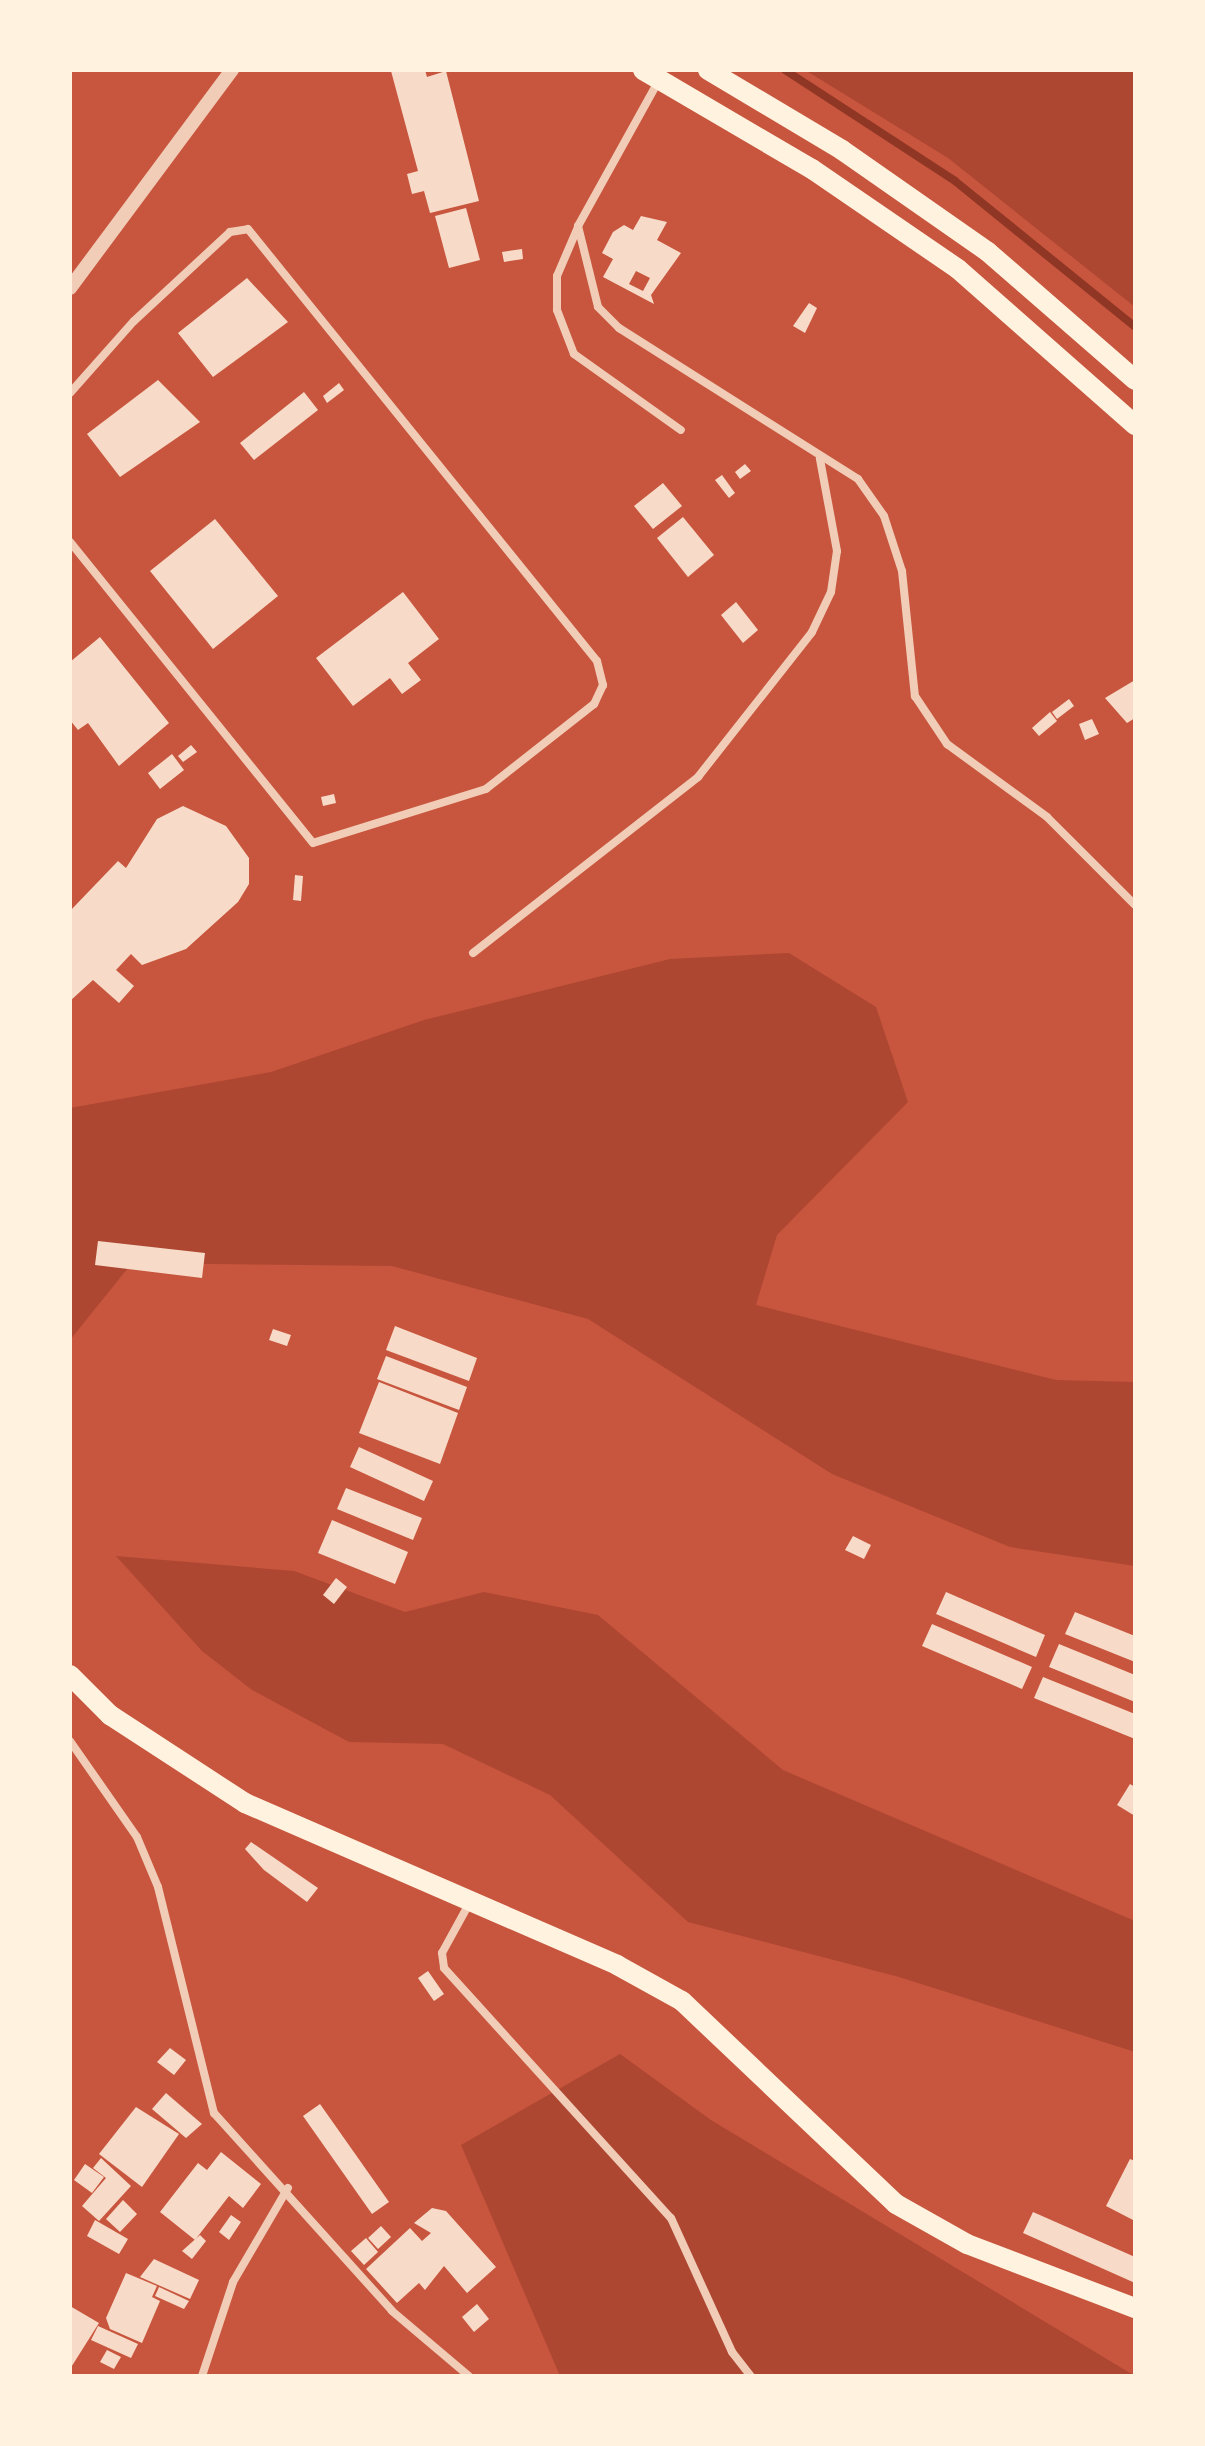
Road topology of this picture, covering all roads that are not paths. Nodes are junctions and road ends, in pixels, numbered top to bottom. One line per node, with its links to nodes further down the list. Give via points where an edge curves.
1 (232, 70): 5 (street)
2 (708, 70): 6 (main road, via 842,150 988,252)
3 (651, 74): 4 (street); 8 (main road, via 812,169 958,269)
4 (578, 226): 9 (street, via 557,276 557,310 574,354); 10 (street, via 598,307 619,328)
5 (70, 288)
6 (1135, 380)
7 (70, 393): 11 (street, via 134,321 230,232 248,229 266,242 597,661 603,685 594,704 486,789 313,843)
8 (1135, 425)
9 (681, 430)
10 (820, 459): 12 (street, via 858,479 884,516 902,571 915,696 947,744 1047,817); 13 (street, via 837,551 831,592 812,632 698,777)
11 (70, 542)
12 (1135, 905)
13 (473, 953)
14 (70, 1675): 16 (main road, via 110,1715 245,1803)
15 (70, 1741): 17 (street, via 137,1837 158,1887 214,2113)
16 (471, 1901): 18 (main road, via 682,2001 896,2204 967,2244); 21 (street, via 442,1953 444,1968 671,2218 732,2352)
17 (288, 2188): 19 (street, via 233,2282); 20 (street, via 392,2311)
18 (1135, 2308)
19 (202, 2376)
20 (469, 2376)
21 (751, 2376)

